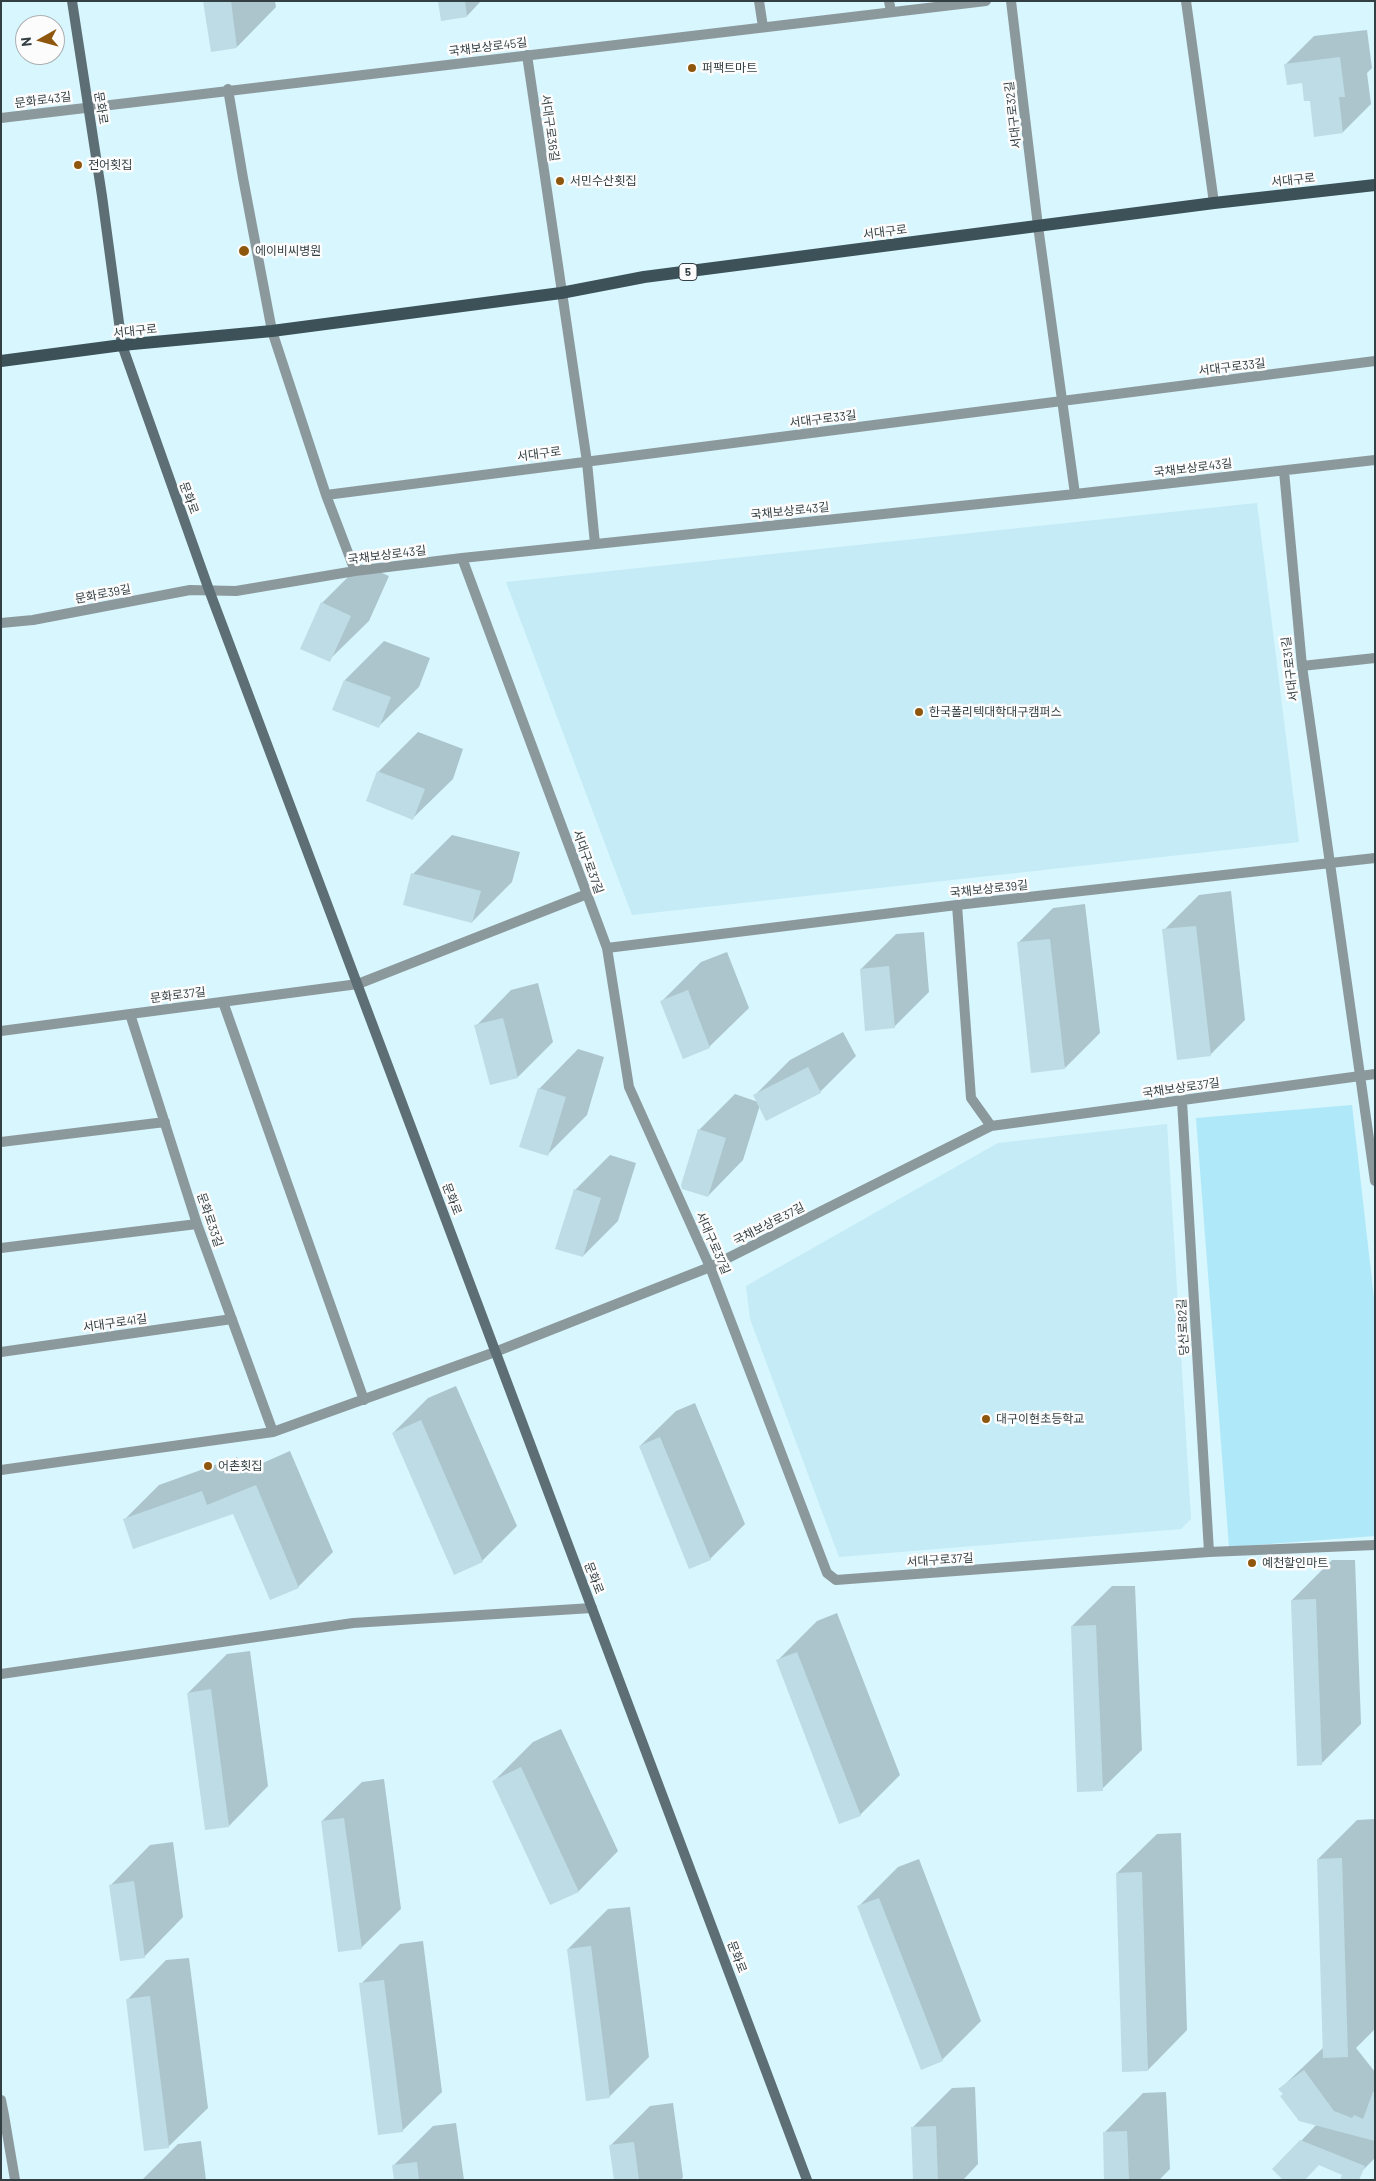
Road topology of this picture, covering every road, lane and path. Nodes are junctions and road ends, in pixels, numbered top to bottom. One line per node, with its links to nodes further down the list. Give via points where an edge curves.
1 (72, 1): 11 (main road, 문화로)
2 (759, 1): 8 (street)
3 (889, 1): 7 (street)
4 (986, 1): 7 (street, 국채보상로45길)
5 (1011, 1): 15 (street, 서대구로32길)
6 (1186, 1): 14 (street)
7 (891, 12): 8 (street, 국채보상로45길)
8 (763, 27): 9 (street, 국채보상로45길)
9 (527, 55): 10 (street, 국채보상로45길); 16 (street, 서대구로36길)
10 (228, 90): 11 (street, 국채보상로45길); 17 (street)
11 (89, 107): 12 (street, 문화로43길); 18 (main road, 문화로)
12 (1, 118)
13 (1375, 185): 14 (main road, 서대구로 / 5)
14 (1214, 203): 15 (main road, 서대구로 / 5)
15 (1038, 226): 16 (main road, 서대구로 / 5, via 644,277); 21 (street)
16 (561, 294): 17 (main road, 서대구로 / 5); 23 (street)
17 (272, 331): 18 (main road, 서대구로 / 5); 26 (street)
18 (122, 345): 19 (main road, 서대구로 / 5); 30 (main road, 문화로)
19 (1, 361)
20 (1375, 361): 21 (street, 서대구로33길)
21 (1063, 401): 23 (street, 서대구로33길); 25 (street)
22 (1375, 460): 24 (street, 국채보상로43길)
23 (586, 462): 26 (street, 서대구로); 27 (street)
24 (1284, 471): 25 (street, 국채보상로43길); 33 (street, 서대구로31길)
25 (1075, 494): 27 (street, 국채보상로43길)
26 (326, 495): 29 (street)
27 (595, 544): 28 (street, 국채보상로43길)
28 (462, 558): 29 (street, 국채보상로43길); 36 (street, 서대구로37길)
29 (355, 571): 30 (street, 국채보상로43길, via 236,591)
30 (209, 590): 31 (street, 문화로39길, via 190,590 33,620); 39 (main road, 문화로)
31 (1, 623)
32 (1375, 658): 33 (street)
33 (1302, 666): 35 (street, 서대구로31길)
34 (1375, 858): 35 (street, 국채보상로39길)
35 (1330, 864): 37 (street, 국채보상로39길); 44 (street, 서대구로31길)
36 (587, 894): 38 (street, 서대구로37길); 39 (street)
37 (957, 905): 38 (street, 국채보상로39길); 47 (street, via 971,1098)
38 (607, 948): 52 (street, 서대구로37길, via 629,1087)
39 (358, 984): 40 (street, 문화로37길); 55 (main road, 문화로)
40 (223, 1002): 41 (street, 문화로37길); 56 (street)
41 (130, 1014): 42 (street, 문화로37길); 46 (street, 문화로33길)
42 (1, 1031)
43 (1375, 1074): 44 (street, 국채보상로37길)
44 (1360, 1076): 45 (street, 국채보상로37길); 49 (street, 서대구로31길)
45 (1182, 1101): 47 (street, 국채보상로37길); 60 (street, 당산로82길)
46 (165, 1122): 48 (street); 50 (street, 문화로33길)
47 (991, 1126): 52 (street, 국채보상로37길)
48 (1, 1142)
49 (1375, 1181)
50 (197, 1224): 51 (street); 53 (street, 문화로33길)
51 (1, 1248)
52 (710, 1267): 55 (street, 국채보상로37길); 60 (street, 서대구로37길, via 827,1573 836,1580)
53 (232, 1319): 54 (street, 서대구로41길); 57 (street, 문화로33길)
54 (1, 1352)
55 (495, 1352): 56 (street); 61 (main road, 문화로)
56 (364, 1400): 57 (street)
57 (273, 1432): 58 (street)
58 (1, 1470)
59 (1375, 1545): 60 (street, 서대구로37길)
60 (1209, 1552)
61 (592, 1608): 62 (street, via 353,1623); 66 (main road, 문화로)
62 (1, 1674)
63 (1, 2100): 64 (street)
64 (2, 2115): 65 (street)
65 (15, 2180)
66 (807, 2180)

